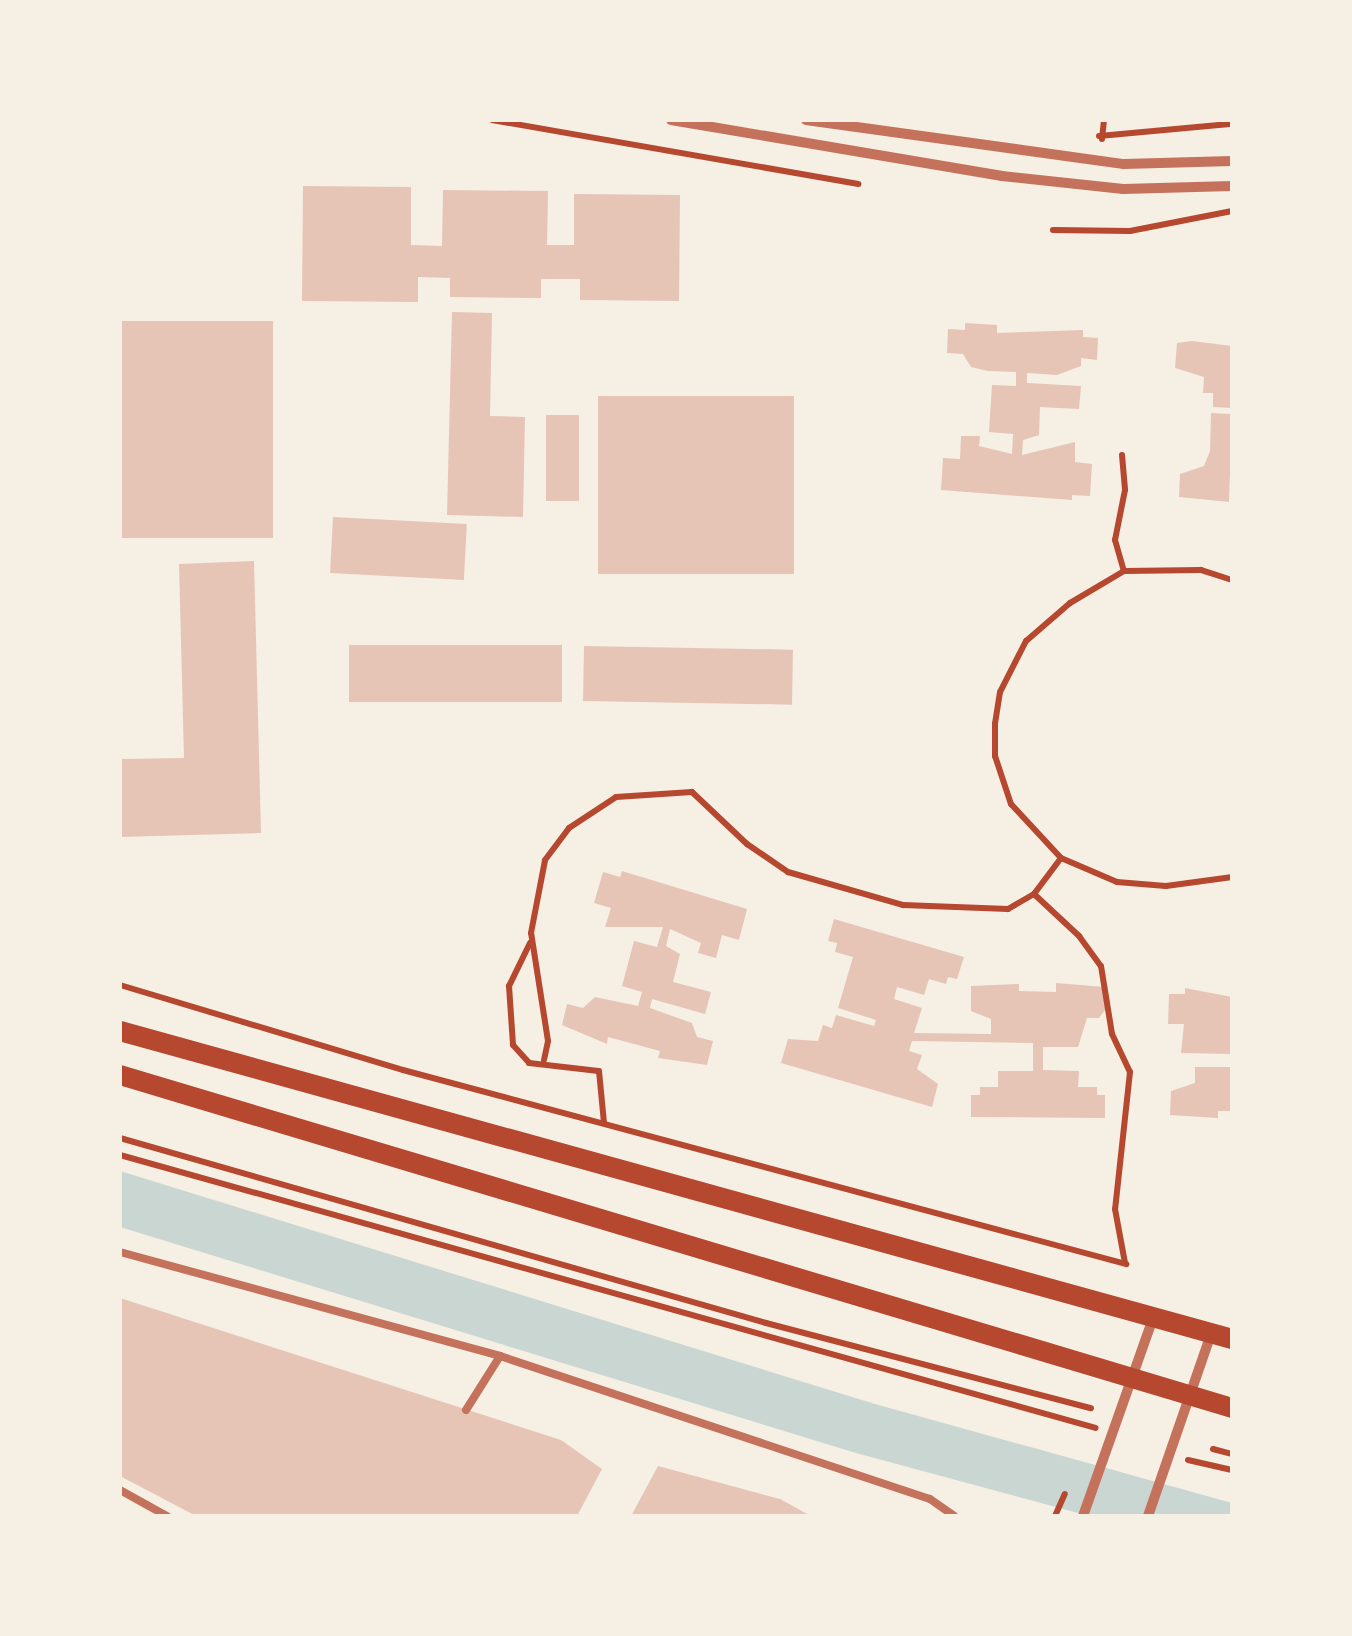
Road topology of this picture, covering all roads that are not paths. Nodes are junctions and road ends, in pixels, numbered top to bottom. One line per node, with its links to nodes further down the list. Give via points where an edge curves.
1 (671, 120): 4 (street, via 1002,176 1123,189)
2 (806, 120): 3 (street, via 1124,164)
3 (1232, 162)
4 (1232, 186)
5 (120, 1031): 8 (main road)
6 (120, 1075): 11 (main road)
7 (120, 1252): 10 (lane)
8 (1154, 1316): 9 (main road); 11 (street)
9 (1222, 1337): 12 (street)
10 (500, 1356): 14 (lane); 17 (lane, via 930,1499)
11 (1134, 1380): 12 (main road); 18 (street)
12 (1191, 1398): 13 (main road); 19 (street)
13 (1232, 1408)
14 (466, 1410)
15 (120, 1490): 16 (lane)
16 (167, 1516)
17 (954, 1516)
18 (1082, 1516)
19 (1148, 1516)

